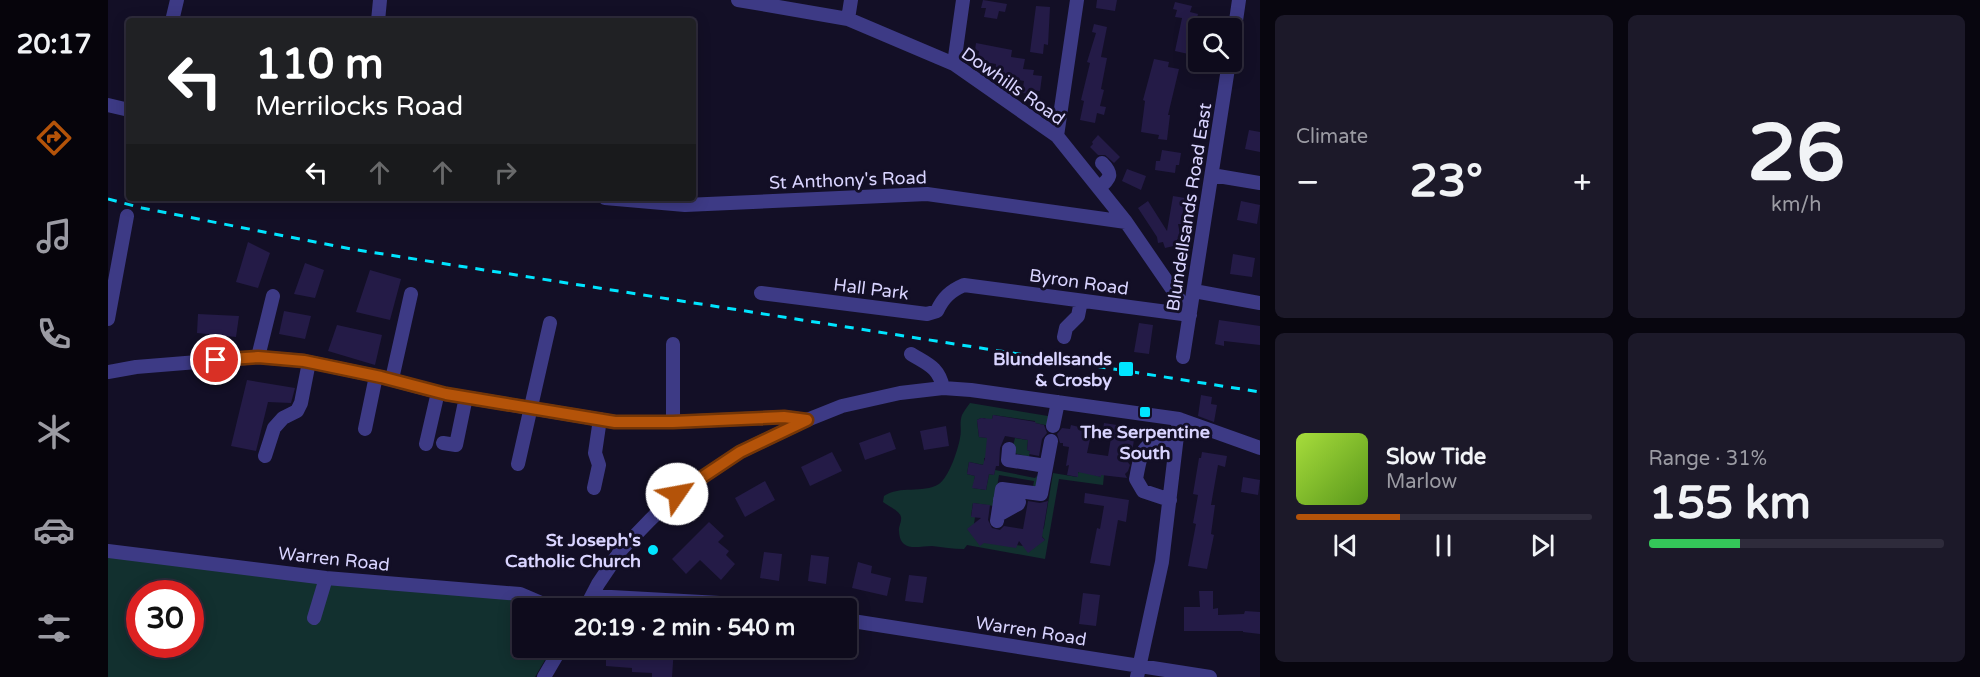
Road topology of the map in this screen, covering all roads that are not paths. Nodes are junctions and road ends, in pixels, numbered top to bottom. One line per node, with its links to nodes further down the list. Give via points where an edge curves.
1 (177, 0): 8 (street)
2 (380, 0): 9 (street)
3 (738, 0): 11 (street, Dowhills Road)
4 (851, 0): 11 (street)
5 (963, 0): 12 (street)
6 (1077, 0): 16 (street)
7 (1239, 0): 10 (street)
8 (173, 18)
9 (378, 18)
10 (1236, 18)
11 (848, 19): 12 (street, Dowhills Road)
12 (954, 64): 16 (street, Dowhills Road)
13 (1227, 72): 18 (street, Blundellsands Road East)
14 (108, 105): 15 (street)
15 (126, 109)
16 (1057, 136): 20 (street, Dowhills Road)
17 (1102, 163): 20 (street, via 1110,175)
18 (1212, 175): 19 (street); 25 (street, Blundellsands Road East)
19 (1260, 183)
20 (1099, 188): 23 (street, Dowhills Road)
21 (639, 201): 23 (street, St Anthony's Road, via 685,205 927,194)
22 (127, 216): 32 (street)
23 (1126, 222): 31 (street, Dowhills Road)
24 (964, 285): 26 (street, Hall Park, via 942,299 937,311 927,314); 29 (street, Byron Road)
25 (1194, 291): 30 (street); 31 (street, Blundellsands Road East)
26 (761, 293)
27 (411, 294): 42 (street)
28 (273, 296): 37 (street)
29 (1081, 301): 31 (street, Byron Road); 34 (street, via 1078,316 1066,328)
30 (1260, 303)
31 (1190, 315): 38 (street, Blundellsands Road East)
32 (108, 319)
33 (550, 323): 47 (street)
34 (1065, 337)
35 (673, 344): 51 (street)
36 (911, 354): 43 (street, via 936,369)
37 (258, 357): 39 (street); 40 (street)
38 (1183, 357)
39 (309, 362): 41 (street); 60 (street, via 301,404 274,428)
40 (108, 372)
41 (376, 376): 42 (street); 53 (street)
42 (392, 380): 44 (street)
43 (943, 388): 46 (street); 50 (street, via 843,406)
44 (438, 392): 45 (street); 57 (street)
45 (466, 397): 47 (street); 56 (street, via 456,445)
46 (1058, 402): 48 (street); 52 (street)
47 (531, 408): 49 (street); 61 (street)
48 (1179, 419): 54 (street); 58 (street)
49 (600, 420): 51 (street); 63 (street)
50 (807, 420): 51 (street, via 784,417); 68 (street, via 740,452 677,494 621,550)
51 (673, 422)
52 (1053, 426)
53 (365, 429)
54 (1177, 439): 64 (street); 64 (street, via 1146,446 1140,454 1136,479 1143,491)
55 (1050, 441): 62 (street)
56 (443, 443)
57 (426, 444)
58 (1260, 448)
59 (1009, 449): 62 (street, via 1008,460)
60 (265, 456)
61 (518, 465)
62 (1046, 466): 65 (street, via 1041,494 1002,489)
63 (594, 488)
64 (1170, 500): 74 (street, via 1162,562)
65 (997, 518)
66 (108, 551): 67 (street, Warren Road)
67 (326, 578): 69 (street, Warren Road, via 520,594); 71 (street)
68 (593, 596): 70 (street)
69 (529, 598)
70 (629, 598)
71 (314, 618)
72 (857, 622): 74 (street, Warren Road)
73 (555, 658): 75 (street)
74 (1138, 671): 76 (street, Warren Road)
75 (544, 677)
76 (1210, 677)

